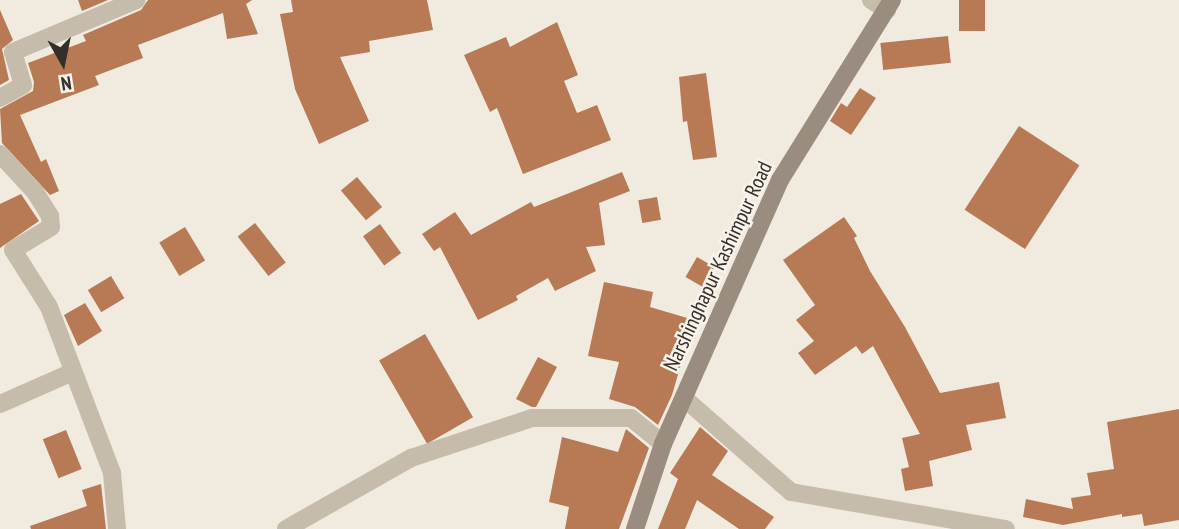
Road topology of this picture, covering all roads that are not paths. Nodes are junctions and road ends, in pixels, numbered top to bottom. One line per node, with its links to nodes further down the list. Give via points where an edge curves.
1 (137, 0): 4 (street, via 13,52 23,85)
2 (871, 0): 3 (street)
3 (889, 5): 7 (street, Narshinghapur Kashimpur Road, via 780,180)
4 (0, 99)
5 (0, 154): 6 (street, via 50,216 51,227 13,250 49,307)
6 (72, 372): 8 (street); 11 (street, via 111,473)
7 (684, 398): 9 (street, Narshinghapur Kashimpur Road); 10 (street, via 790,492)
8 (0, 404)
9 (663, 444): 12 (street, via 631,418 532,418 411,458); 13 (street, Narshinghapur Kashimpur Road)
10 (957, 525): 14 (street)
11 (117, 529)
12 (286, 529)
13 (635, 529)
14 (1006, 529)

